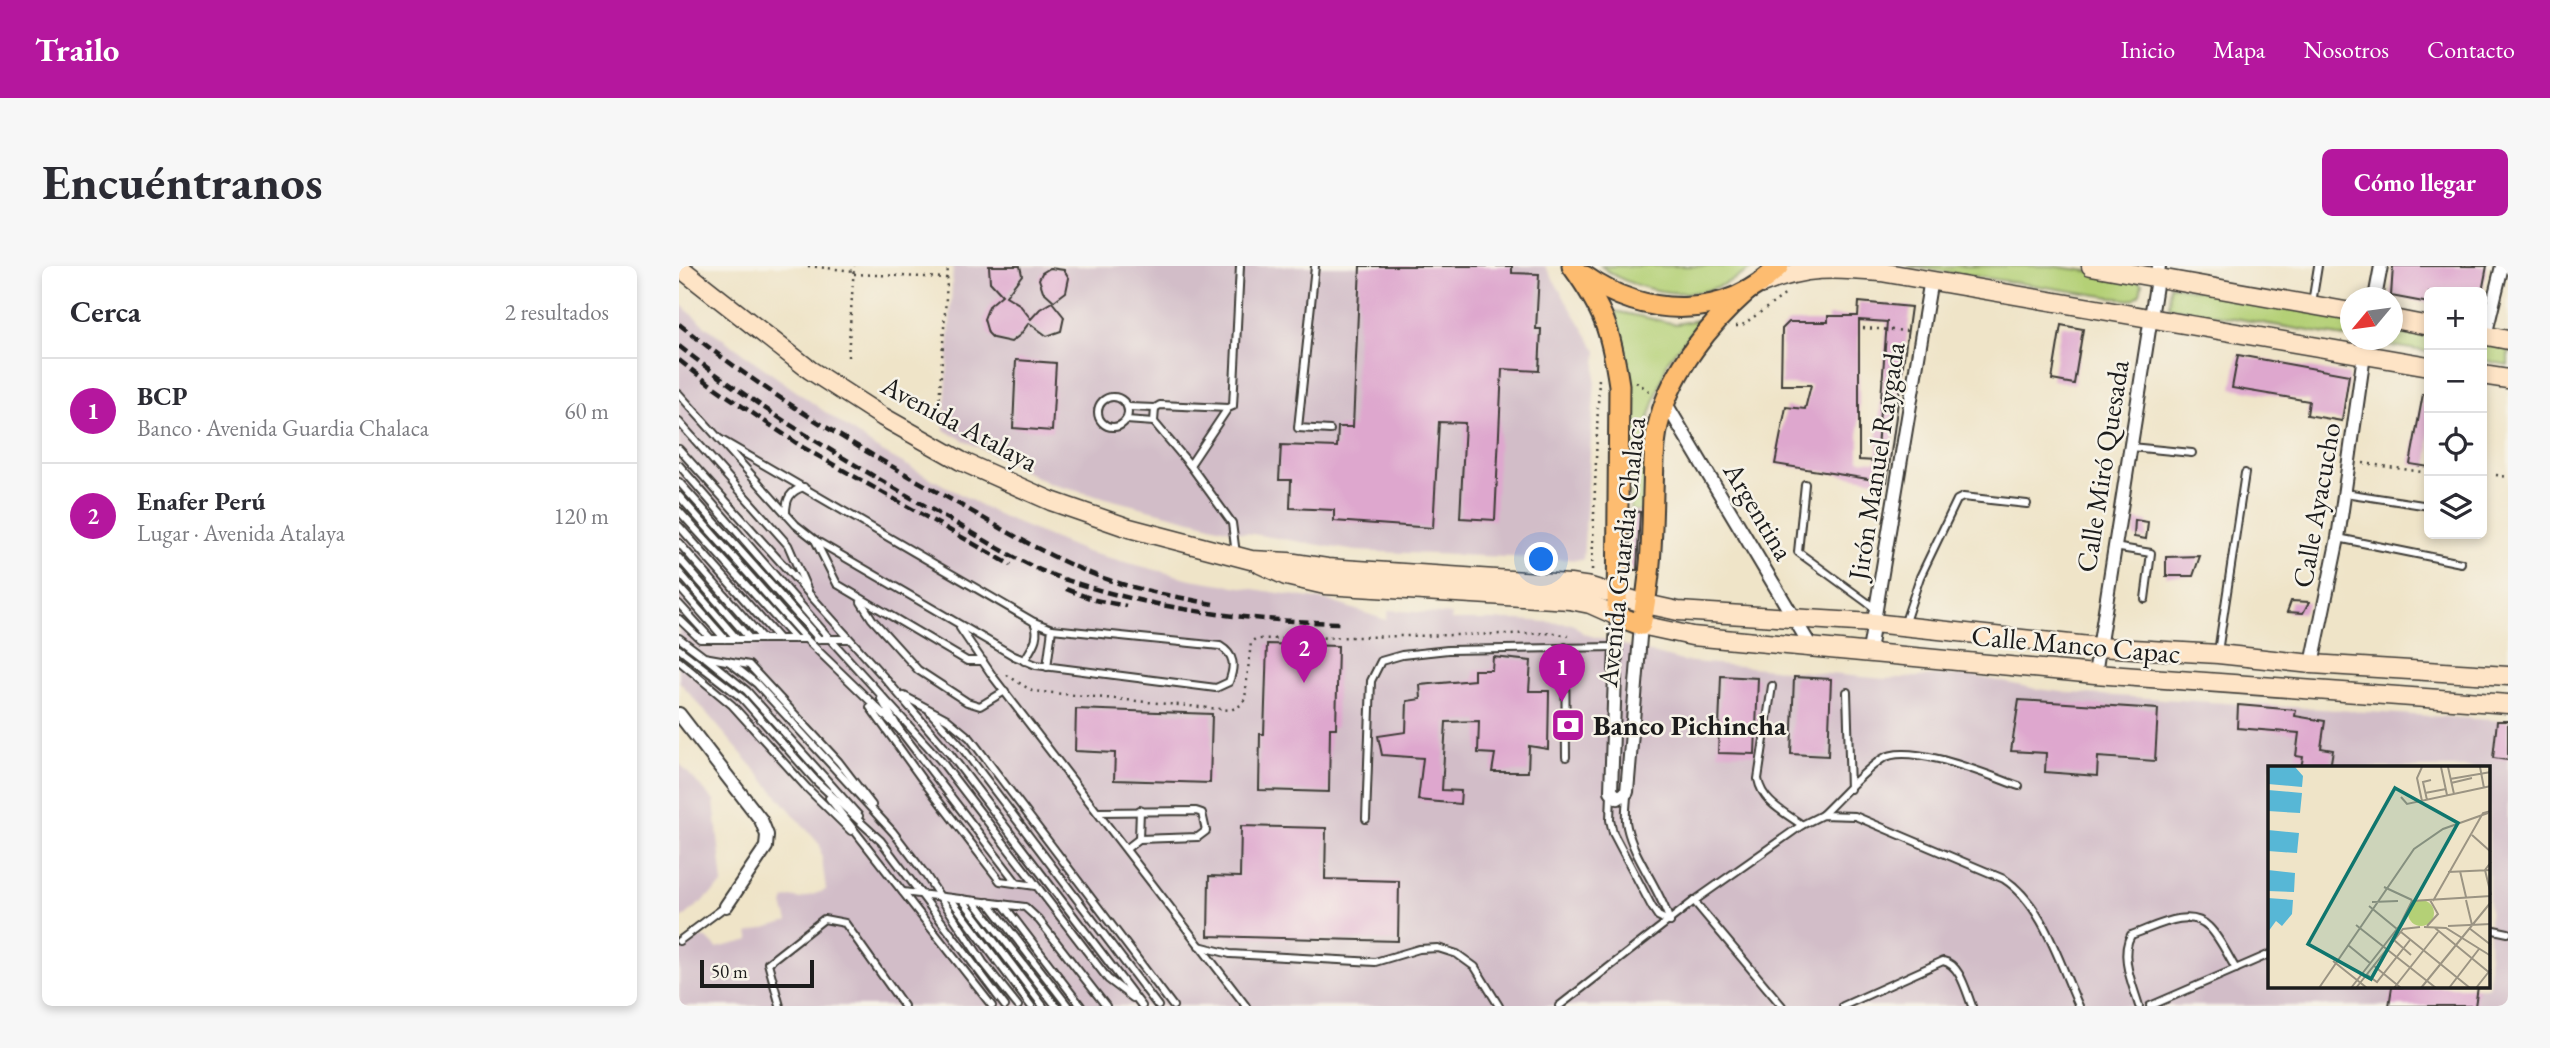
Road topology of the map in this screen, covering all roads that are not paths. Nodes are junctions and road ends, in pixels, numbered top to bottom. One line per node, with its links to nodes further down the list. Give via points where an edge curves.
1 (1240, 266): 30 (lane, via 1235,401)
2 (1315, 266): 34 (lane, via 1298,428)
3 (1573, 266): 13 (main road, via 1603,289 1661,307 1702,307); 61 (main road, Avenida Guardia Chalaca, via 1604,315 1608,368 1619,405)
4 (1779, 266): 13 (main road)
5 (2091, 266): 10 (main road)
6 (2318, 266): 14 (lane)
7 (2381, 266): 12 (street)
8 (2502, 266): 18 (street)
9 (679, 267): 57 (main road, Avenida Atalaya, via 810,370 961,461 1103,519)
10 (2158, 271): 14 (main road); 16 (street, Calle Miró Quesada)
11 (1931, 279): 13 (main road, via 1810,270); 16 (main road); 68 (street, Jirón Manuel Raygada)
12 (2377, 287)
13 (1749, 290): 27 (main road, Avenida Guardia Chalaca, via 1711,326)
14 (2312, 305): 15 (main road)
15 (2340, 310)
16 (2150, 319): 22 (main road); 36 (street, Calle Miró Quesada)
17 (2403, 322): 19 (main road)
18 (2487, 324)
19 (2424, 325)
20 (2487, 336): 21 (main road)
21 (2508, 340)
22 (2364, 355): 23 (main road); 45 (street, Calle Ayacucho)
23 (2424, 365)
24 (2487, 376): 25 (main road)
25 (2508, 379)
26 (679, 394): 35 (lane)
27 (1665, 402): 66 (main road, Avenida Guardia Chalaca, via 1655,443); 70 (street, Argentina)
28 (1128, 407): 29 (lane); 31 (lane); 31 (lane, via 1112,397 1098,410 1108,426)
29 (1155, 408): 30 (lane); 33 (lane)
30 (1228, 408): 40 (lane)
31 (1126, 420): 33 (lane)
32 (679, 422): 62 (lane, via 788,545)
33 (1154, 422): 40 (lane)
34 (1330, 430)
35 (718, 438): 44 (lane); 50 (lane)
36 (2130, 446): 38 (lane); 55 (street, Calle Miró Quesada)
37 (679, 450): 62 (lane)
38 (2192, 453)
39 (679, 464): 86 (lane)
40 (1190, 466): 57 (lane, via 1231,523)
41 (2245, 473): 94 (lane)
42 (679, 482): 85 (lane)
43 (1805, 484): 68 (lane, via 1798,552)
44 (804, 486): 50 (lane, via 789,495); 71 (lane)
45 (2345, 492): 48 (lane); 52 (street, Calle Ayacucho)
46 (679, 496): 84 (lane)
47 (2027, 504): 74 (lane, via 1957,500 1920,577)
48 (2424, 505)
49 (679, 511): 83 (lane)
50 (786, 513): 53 (lane)
51 (679, 526): 82 (lane)
52 (2338, 538): 58 (lane); 99 (street, Calle Ayacucho)
53 (815, 540): 63 (lane, via 832,578); 72 (lane)
54 (679, 543): 81 (lane)
55 (2114, 547): 64 (lane, via 2151,553); 91 (street, Calle Miró Quesada)
56 (679, 558): 80 (lane)
57 (1243, 558): 61 (main road, Avenida Atalaya, via 1591,587); 67 (main road, Avenida Atalaya, via 1286,576 1325,585 1570,600)
58 (2461, 563)
59 (679, 572): 79 (lane)
60 (679, 587): 78 (lane)
61 (1618, 595): 66 (main road, Avenida Atalaya); 67 (main road, Avenida Guardia Chalaca)
62 (811, 598): 87 (lane)
63 (858, 598): 97 (lane, via 967,661); 105 (lane, via 918,670 957,696 980,706)
64 (2145, 600)
65 (679, 604): 77 (lane)
66 (1646, 604): 70 (main road, Calle Manco Capac, via 1678,611); 73 (main road, Avenida Guardia Chalaca)
67 (1617, 616): 73 (main road, Avenida Atalaya); 90 (street, Avenida Guardia Chalaca)
68 (1875, 616): 70 (main road, Calle Manco Capac); 74 (main road, Calle Manco Capac); 93 (street, Jirón Manuel Raygada)
69 (679, 619): 77 (lane, via 700,639)
70 (1795, 619): 88 (street, Argentina)
71 (1034, 622): 75 (lane); 98 (lane, via 1037,638)
72 (958, 625): 97 (lane); 98 (lane)
73 (1641, 625): 88 (main road, Calle Manco Capac, via 1692,636); 111 (street, Avenida Guardia Chalaca)
74 (1904, 626): 91 (main road, Calle Manco Capac)
75 (1052, 629): 100 (lane); 100 (lane, via 1220,646 1230,652 1235,667 1229,682 1216,688)
76 (679, 638): 95 (lane)
77 (711, 639): 78 (lane)
78 (725, 639): 79 (lane)
79 (737, 639): 80 (lane)
80 (750, 639): 81 (lane)
81 (763, 639): 82 (lane)
82 (779, 639): 83 (lane)
83 (795, 639): 84 (lane)
84 (806, 639): 85 (lane); 108 (lane)
85 (819, 639): 86 (lane)
86 (830, 639): 87 (lane); 103 (lane)
87 (849, 639): 107 (lane)
88 (1810, 645): 93 (main road, Calle Manco Capac)
89 (1565, 647): 90 (lane); 115 (lane); 124 (lane, via 1448,650 1381,661 1371,681)
90 (1615, 647): 109 (street, Avenida Guardia Chalaca)
91 (2099, 647): 94 (main road, Calle Manco Capac); 101 (street, Calle Miró Quesada)
92 (679, 649): 116 (lane, via 742,698)
93 (1869, 651): 101 (main road, Calle Manco Capac)
94 (2218, 654): 99 (main road, Calle Manco Capac)
95 (704, 657): 127 (lane, via 747,691); 134 (lane, via 728,661 757,684 893,832)
96 (679, 661): 128 (lane, via 732,705)
97 (983, 661): 105 (lane)
98 (1024, 661): 100 (lane)
99 (2312, 664): 102 (main road, Calle Manco Capac)
100 (1047, 667)
101 (2095, 674): 110 (main road, Calle Manco Capac)
102 (2508, 676)
103 (872, 684): 114 (lane); 131 (lane, via 941,761)
104 (1772, 686): 125 (lane, via 1760,791)
105 (1005, 691): 122 (lane)
106 (1847, 692): 118 (lane)
107 (899, 693): 112 (lane); 158 (lane)
108 (861, 694): 114 (lane); 130 (lane, via 1000,881)
109 (1613, 704): 111 (street); 119 (street, Avenida Guardia Chalaca)
110 (2508, 704)
111 (1634, 705): 120 (street, Avenida Guardia Chalaca)
112 (926, 708): 159 (lane); 160 (lane, via 969,738)
113 (679, 714): 141 (street, via 761,820 767,835 766,847)
114 (899, 729): 130 (lane)
115 (1566, 757)
116 (816, 781): 127 (lane); 128 (lane)
117 (2019, 786): 118 (lane, via 1933,757 1901,753 1884,757)
118 (1850, 789): 123 (lane)
119 (1611, 791): 120 (street, via 1618,799); 142 (lane, via 1613,833 1658,916)
120 (1627, 792): 142 (lane, via 1630,839)
121 (1140, 810): 122 (lane); 126 (lane); 126 (lane, via 1196,810 1205,818 1206,831 1198,837)
122 (1098, 812): 129 (lane)
123 (1822, 815): 125 (lane); 167 (lane, via 1854,816 2019,889 2035,910)
124 (1366, 820)
125 (1802, 825): 138 (lane)
126 (1139, 839): 129 (lane)
127 (881, 841): 133 (lane)
128 (870, 849): 132 (lane)
129 (1126, 849): 144 (lane)
130 (1017, 883): 131 (lane)
131 (1036, 886): 158 (lane, via 1108,979)
132 (903, 892): 133 (lane); 149 (lane)
133 (921, 894): 134 (lane); 150 (lane)
134 (940, 896): 135 (lane); 151 (lane)
135 (950, 897): 136 (lane); 152 (lane)
136 (962, 899): 137 (lane); 153 (lane)
137 (974, 901): 139 (lane); 154 (lane)
138 (1695, 901): 142 (lane); 164 (lane)
139 (988, 902): 140 (lane); 155 (lane)
140 (1003, 904): 156 (lane); 157 (lane, via 1025,907 1039,920)
141 (726, 906): 143 (lane)
142 (1670, 922): 163 (lane)
143 (679, 941)
144 (1199, 946): 161 (lane); 162 (lane, via 1230,954 1375,962 1438,948 1475,967)
145 (2268, 955): 146 (lane)
146 (2236, 969): 168 (lane, via 2209,927 2198,919 2185,917 2131,935 2126,943 2127,961); 169 (lane)
147 (780, 1006): 148 (lane, via 768,963 824,919 845,923)
148 (904, 1006)
149 (992, 1006)
150 (1005, 1006)
151 (1018, 1006)
152 (1031, 1006)
153 (1043, 1006)
154 (1056, 1006)
155 (1069, 1006)
156 (1081, 1006)
157 (1107, 1006)
158 (1142, 1006)
159 (1158, 1006)
160 (1173, 1006)
161 (1246, 1006)
162 (1499, 1006)
163 (1559, 1006)
164 (1781, 1006)
165 (1843, 1006): 166 (lane, via 1943,961 1956,969)
166 (1972, 1006)
167 (2079, 1006)
168 (2140, 1006)
169 (2150, 1006)

